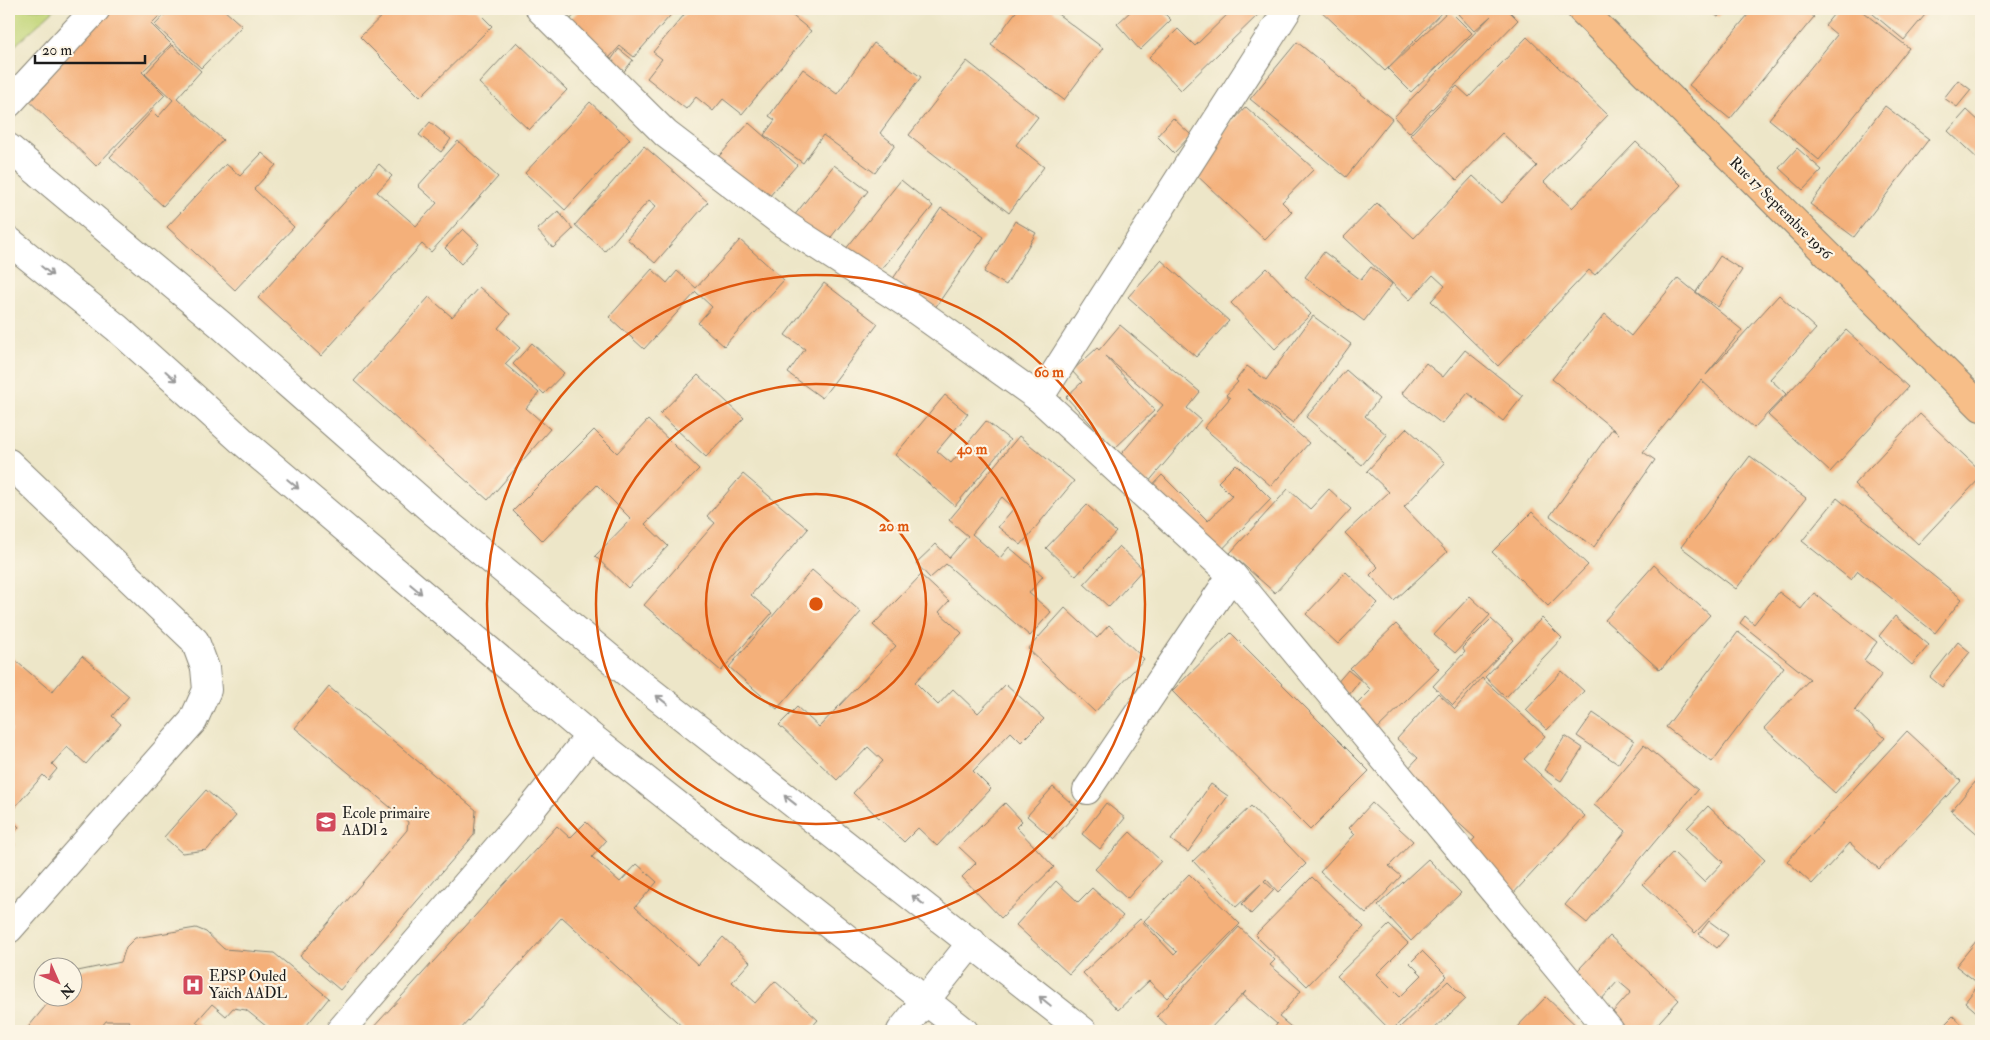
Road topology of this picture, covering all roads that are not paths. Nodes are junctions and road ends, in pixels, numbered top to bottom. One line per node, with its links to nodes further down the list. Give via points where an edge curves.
1 (96, 9): 5 (street)
2 (540, 9): 8 (street, via 666,134 784,224 906,303)
3 (1288, 9): 8 (street)
4 (1581, 9): 9 (main road, Rue 17 Septembre 1956)
5 (9, 103)
6 (9, 148): 15 (street, one-way to 6, via 636,680 434,512 222,325)
7 (9, 241): 12 (street, one-way to 12, via 117,328 241,440)
8 (1039, 398): 11 (street)
9 (1981, 407)
10 (9, 463): 14 (street, via 196,641 207,690 193,721)
11 (1232, 575): 13 (street); 21 (street)
12 (590, 736): 16 (street); 17 (street)
13 (1086, 790)
14 (9, 929)
15 (972, 942): 16 (street); 20 (street, one-way to 15)
16 (926, 1002): 18 (street); 19 (street)
17 (340, 1031)
18 (901, 1031)
19 (964, 1031)
20 (1083, 1031)
21 (1610, 1031)

